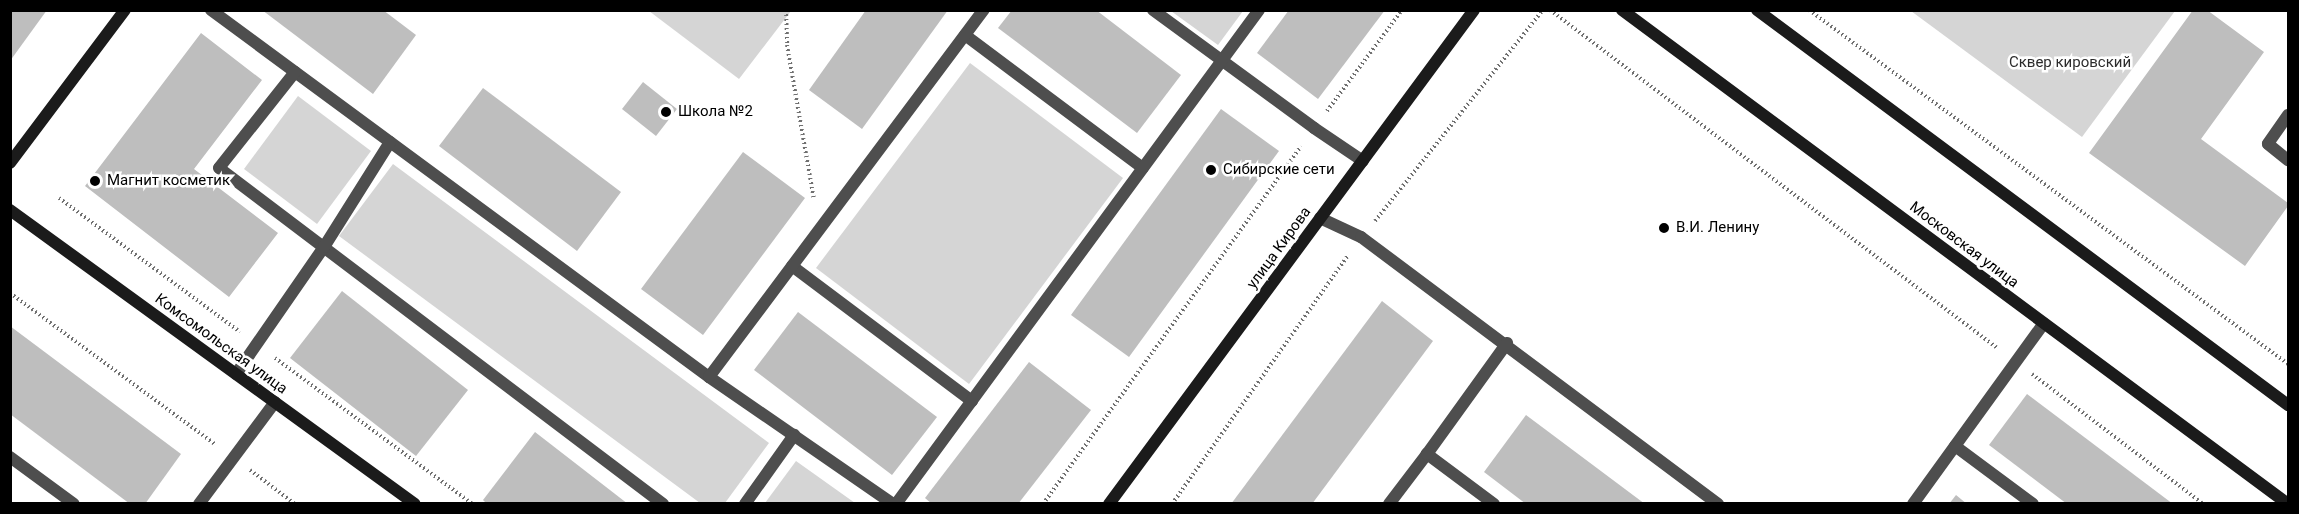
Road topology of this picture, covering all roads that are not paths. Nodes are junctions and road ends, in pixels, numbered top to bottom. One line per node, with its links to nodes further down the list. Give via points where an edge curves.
1 (125, 10): 16 (main road)
2 (211, 10): 11 (lane)
3 (984, 10): 9 (lane)
4 (1153, 10): 10 (lane)
5 (1259, 10): 10 (lane)
6 (1474, 10): 15 (main road, улица Кирова)
7 (1622, 10): 22 (main road, Московская улица)
8 (1758, 10): 28 (main road)
9 (965, 35): 17 (lane); 21 (lane)
10 (1222, 61): 15 (lane); 17 (lane)
11 (295, 72): 13 (lane); 20 (lane, via 219,168)
12 (2289, 115): 14 (lane, via 2268,144)
13 (390, 142): 20 (lane); 25 (lane)
14 (2289, 160)
15 (1363, 161): 19 (main road, улица Кирова)
16 (10, 163)
17 (1143, 168): 26 (lane)
18 (10, 210): 24 (main road, Комсомольская улица)
19 (1320, 218): 23 (lane, via 1361,237); 39 (main road, улица Кирова)
20 (324, 247): 24 (lane); 36 (lane)
21 (792, 266): 25 (lane); 26 (lane)
22 (2044, 323): 30 (lane); 45 (main road, Московская улица)
23 (1507, 343): 31 (lane); 42 (lane)
24 (236, 374): 27 (main road, Комсомольская улица)
25 (709, 376): 29 (lane)
26 (972, 401): 38 (lane)
27 (275, 402): 34 (lane); 35 (main road, Комсомольская улица)
28 (2289, 405)
29 (794, 435): 37 (lane); 38 (lane)
30 (1955, 446): 43 (lane); 44 (lane)
31 (1427, 454): 40 (lane); 41 (lane)
32 (10, 457): 33 (lane)
33 (74, 504)
34 (199, 504)
35 (415, 504)
36 (663, 504)
37 (745, 504)
38 (894, 504)
39 (1109, 504)
40 (1389, 504)
41 (1494, 504)
42 (1718, 504)
43 (1913, 504)
44 (2033, 504)
45 (2288, 504)

